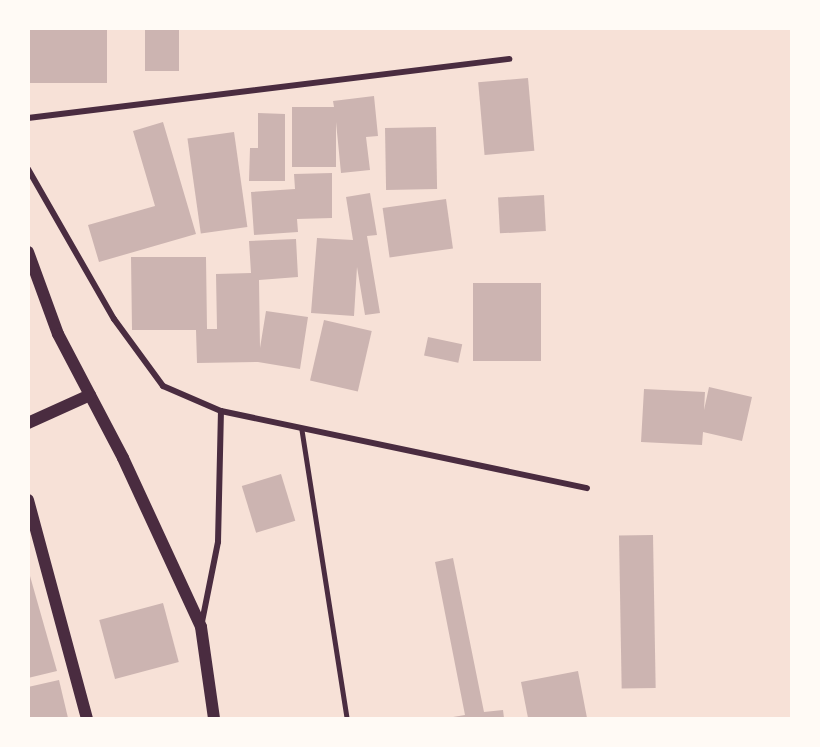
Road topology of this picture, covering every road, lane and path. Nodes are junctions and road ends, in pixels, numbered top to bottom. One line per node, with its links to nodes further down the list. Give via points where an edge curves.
1 (509, 59): 2 (street)
2 (28, 118)
3 (28, 169): 6 (street, via 114,319 163,386)
4 (28, 252): 5 (main road, via 58,334)
5 (90, 395): 7 (main road); 11 (main road)
6 (221, 411): 8 (street); 11 (street, via 218,542)
7 (28, 423)
8 (302, 430): 9 (street); 14 (lane)
9 (587, 488)
10 (28, 500): 12 (main road)
11 (201, 627): 13 (main road)
12 (87, 718)
13 (214, 718)
14 (346, 718)

